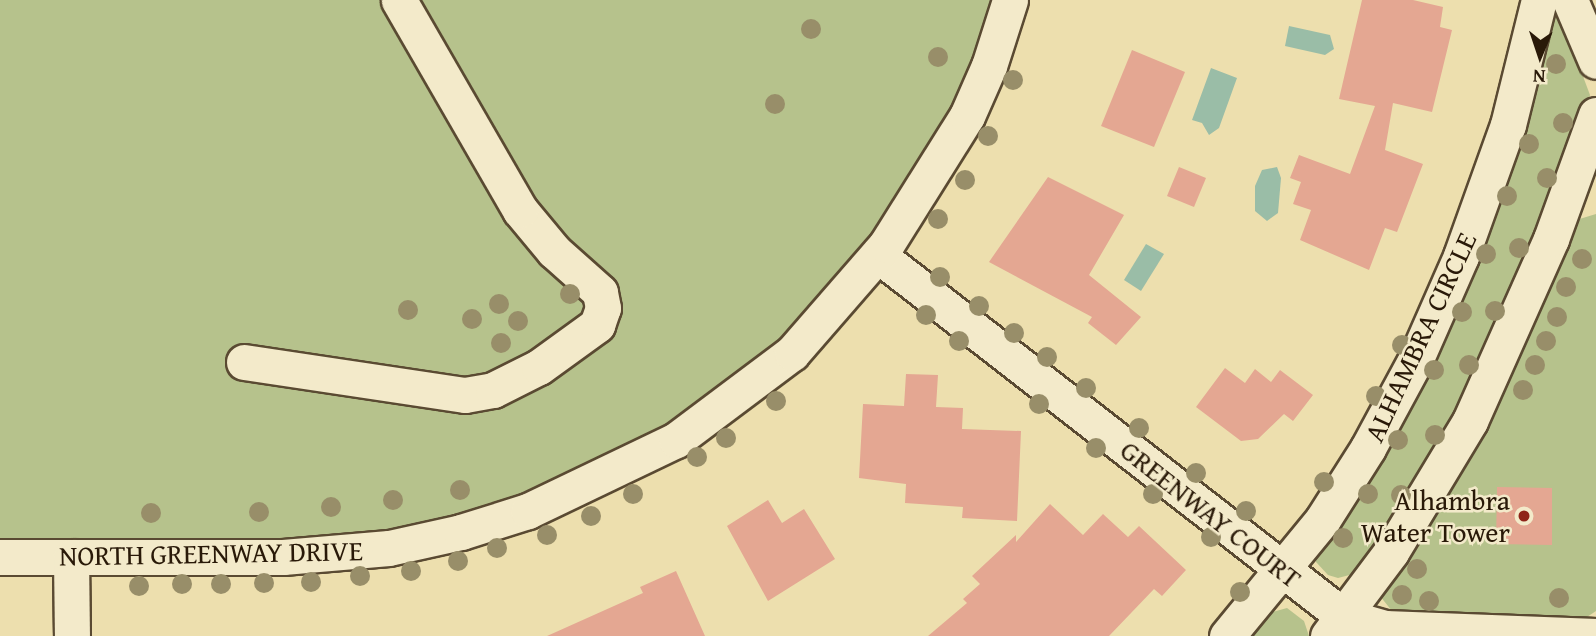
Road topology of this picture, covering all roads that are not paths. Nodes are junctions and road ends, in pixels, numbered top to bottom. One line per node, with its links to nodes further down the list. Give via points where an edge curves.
1 (399, 0): 8 (street, via 520,210 554,251 600,292 603,308 597,325 539,367 493,390 466,395)
2 (1010, 0): 7 (street, NORTH GREENWAY DRIVE, via 989,66 962,125 914,206)
3 (1539, 0): 11 (street, ALHAMBRA CIRCLE, via 1508,125 1448,287 1368,448)
4 (1570, 0): 5 (street)
5 (1596, 61)
6 (1596, 116): 12 (street, via 1552,239 1486,387 1431,490)
7 (878, 255): 10 (street, NORTH GREENWAY DRIVE, via 809,336 729,404 618,472 528,511 426,541 353,552 254,558); 11 (street, GREENWAY COURT)
8 (244, 362)
9 (0, 557): 10 (street, NORTH GREENWAY DRIVE)
10 (71, 557): 13 (street)
11 (1283, 571): 12 (street, GREENWAY COURT); 14 (street, ALHAMBRA CIRCLE)
12 (1336, 626): 15 (street, GREENWAY COURT)
13 (72, 636)
14 (1227, 636)
15 (1596, 636)

